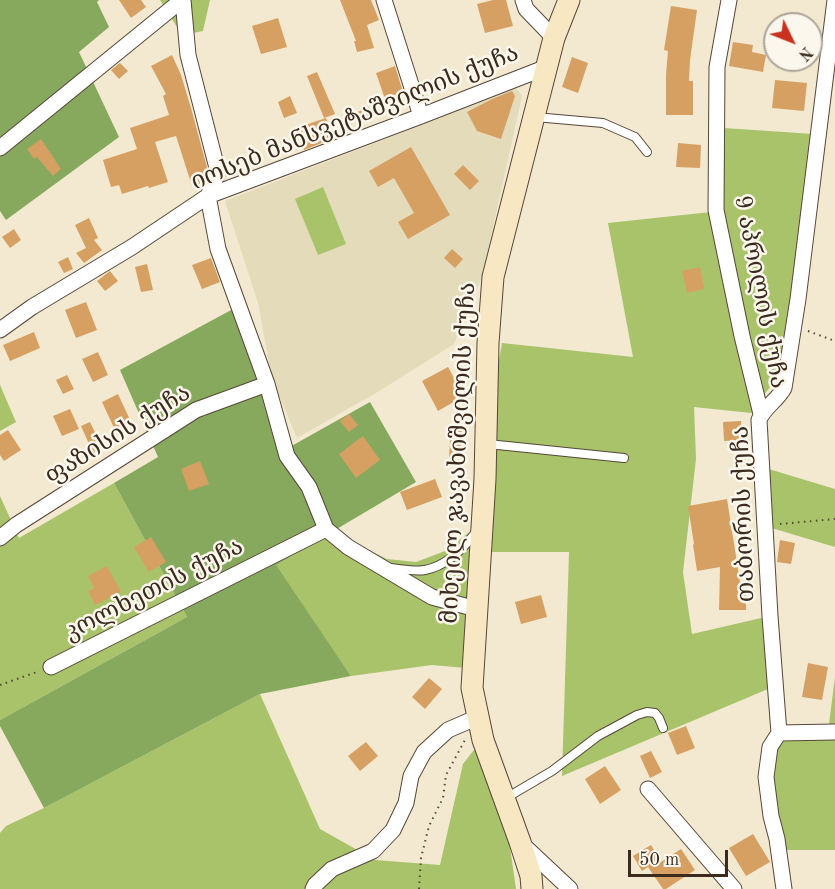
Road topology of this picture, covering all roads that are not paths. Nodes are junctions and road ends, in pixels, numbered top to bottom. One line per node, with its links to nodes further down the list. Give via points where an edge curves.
1 (183, 0): 11 (street); 13 (street, via 188,56 218,172)
2 (384, 0): 9 (street)
3 (523, 0): 7 (street, via 526,9)
4 (569, 0): 7 (main road, მიხეილ ჯავახიშვილის ქუჩა)
5 (729, 0): 16 (street, 9 აპრილის ქუჩა, via 717,67 716,210)
6 (835, 0): 16 (street, თაბორის ქუჩა, via 784,388)
7 (554, 38): 8 (main road, მიხეილ ჯავახიშვილის ქუჩა)
8 (547, 67): 9 (street, იოსებ მანსვეტაშვილის ქუჩა); 10 (main road, მიხეილ ჯავახიშვილის ქუჩა)
9 (421, 116): 13 (street, იოსებ მანსვეტაშვილის ქუჩა)
10 (534, 117): 12 (lane, via 603,123 635,137); 17 (main road, მიხეილ ჯავახიშვილის ქუჩა, via 493,277)
11 (0, 148)
12 (647, 152)
13 (208, 196): 14 (street, იოსებ მანსვეტაშვილის ქუჩა); 15 (street, via 219,249)
14 (0, 330)
15 (267, 384): 20 (street, via 287,456 309,487); 21 (street, ფაზისის ქუჩა, via 196,410)
16 (761, 414): 28 (street, თაბორის ქუჩა)
17 (485, 444): 18 (lane); 19 (main road, მიხეილ ჯავახიშვილის ქუჩა)
18 (624, 458)
19 (482, 524): 22 (lane, via 443,564 425,570); 23 (main road, მიხეილ ჯავახიშვილის ქუჩა)
20 (326, 529): 22 (street); 24 (street, კოლხეთის ქუჩა)
21 (0, 538)
22 (383, 568): 23 (street, via 432,597)
23 (476, 609): 25 (main road, მიხეილ ჯავახიშვილის ქუჩა, via 472,688)
24 (51, 668)
25 (478, 717): 30 (main road, მიხეილ ჯავახიშვილის ქუჩა); 32 (street, via 448,730 424,752 411,776 406,803 393,830 374,851 332,869)
26 (663, 728): 30 (lane, via 655,713 637,715)
27 (835, 732): 28 (street)
28 (779, 733): 36 (street, თაბორის ქუჩა, via 770,747 766,777)
29 (648, 789): 35 (street)
30 (504, 798): 31 (main road, მიხეილ ჯავახიშვილის ქუჩა)
31 (520, 842): 33 (main road); 34 (street, მიხეილ ჯავახიშვილის ქუჩა)
32 (313, 889)
33 (532, 889)
34 (570, 889)
35 (734, 889)
36 (784, 889)

